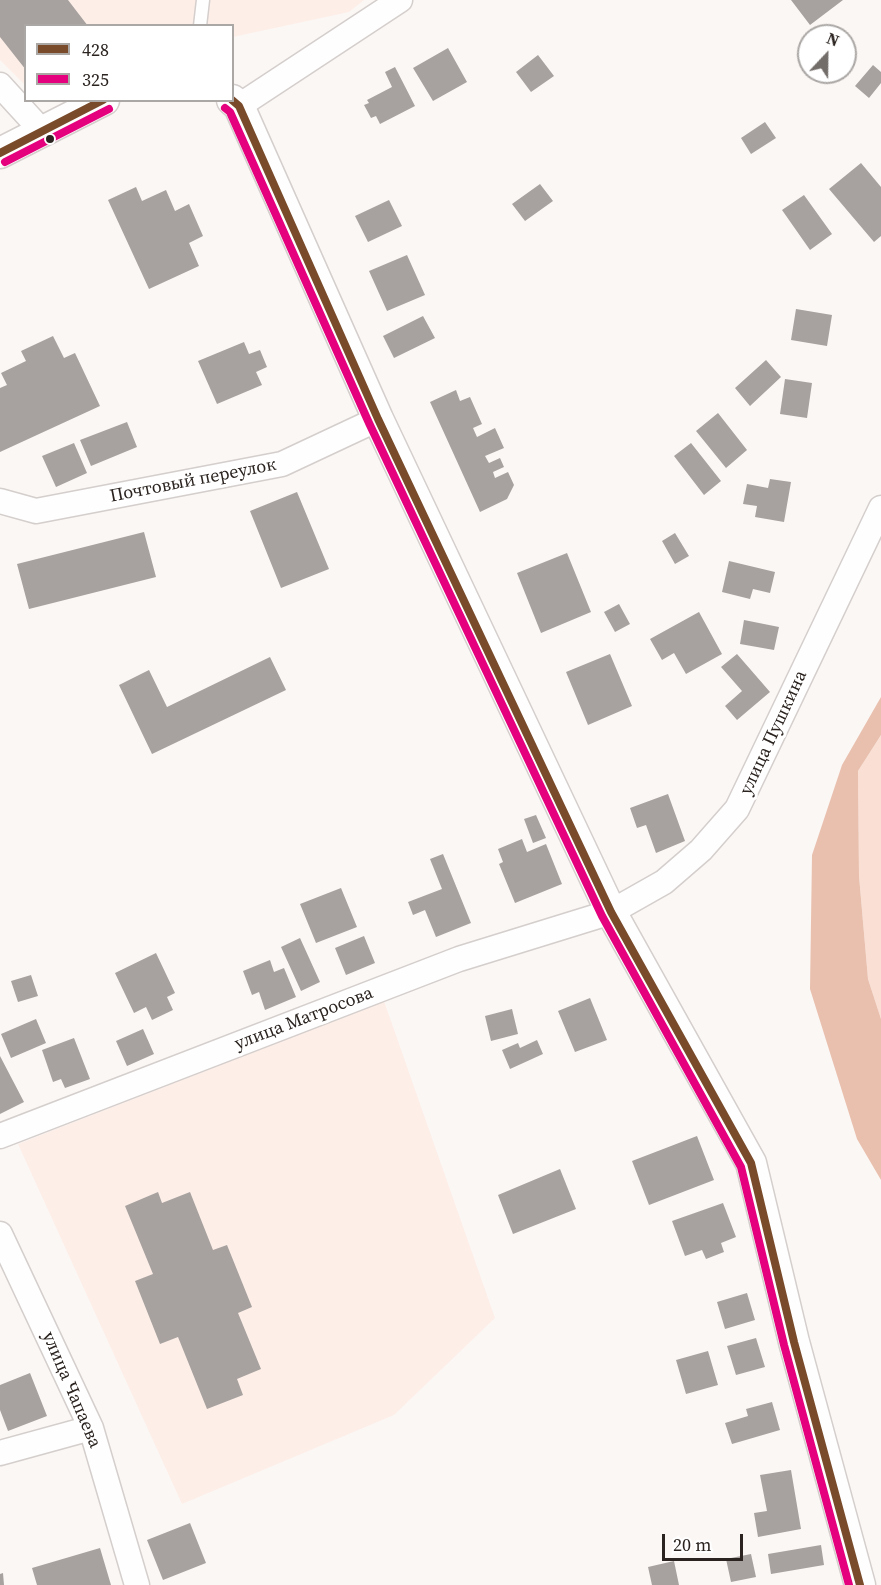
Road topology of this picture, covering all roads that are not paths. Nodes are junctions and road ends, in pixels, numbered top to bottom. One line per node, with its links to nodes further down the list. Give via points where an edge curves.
1 (202, 0): 3 (lane)
2 (400, 0): 6 (street)
3 (200, 24)
4 (0, 85): 7 (street)
5 (100, 102): 7 (street)
6 (236, 103): 9 (street)
7 (42, 131): 8 (street)
8 (0, 153)
9 (378, 419): 10 (street, Почтовый переулок, via 282,464 36,512); 12 (street)
10 (0, 501)
11 (881, 508): 12 (street, улица Пушкина, via 737,809 701,850 664,882)
12 (611, 912): 13 (street, улица Матросова, via 459,959); 18 (street, via 751,1163 794,1342)
13 (0, 1136)
14 (0, 1234): 15 (street, улица Чапаева)
15 (91, 1428): 16 (street); 17 (street, улица Чапаева)
16 (0, 1453)
17 (138, 1585)
18 (860, 1585)

